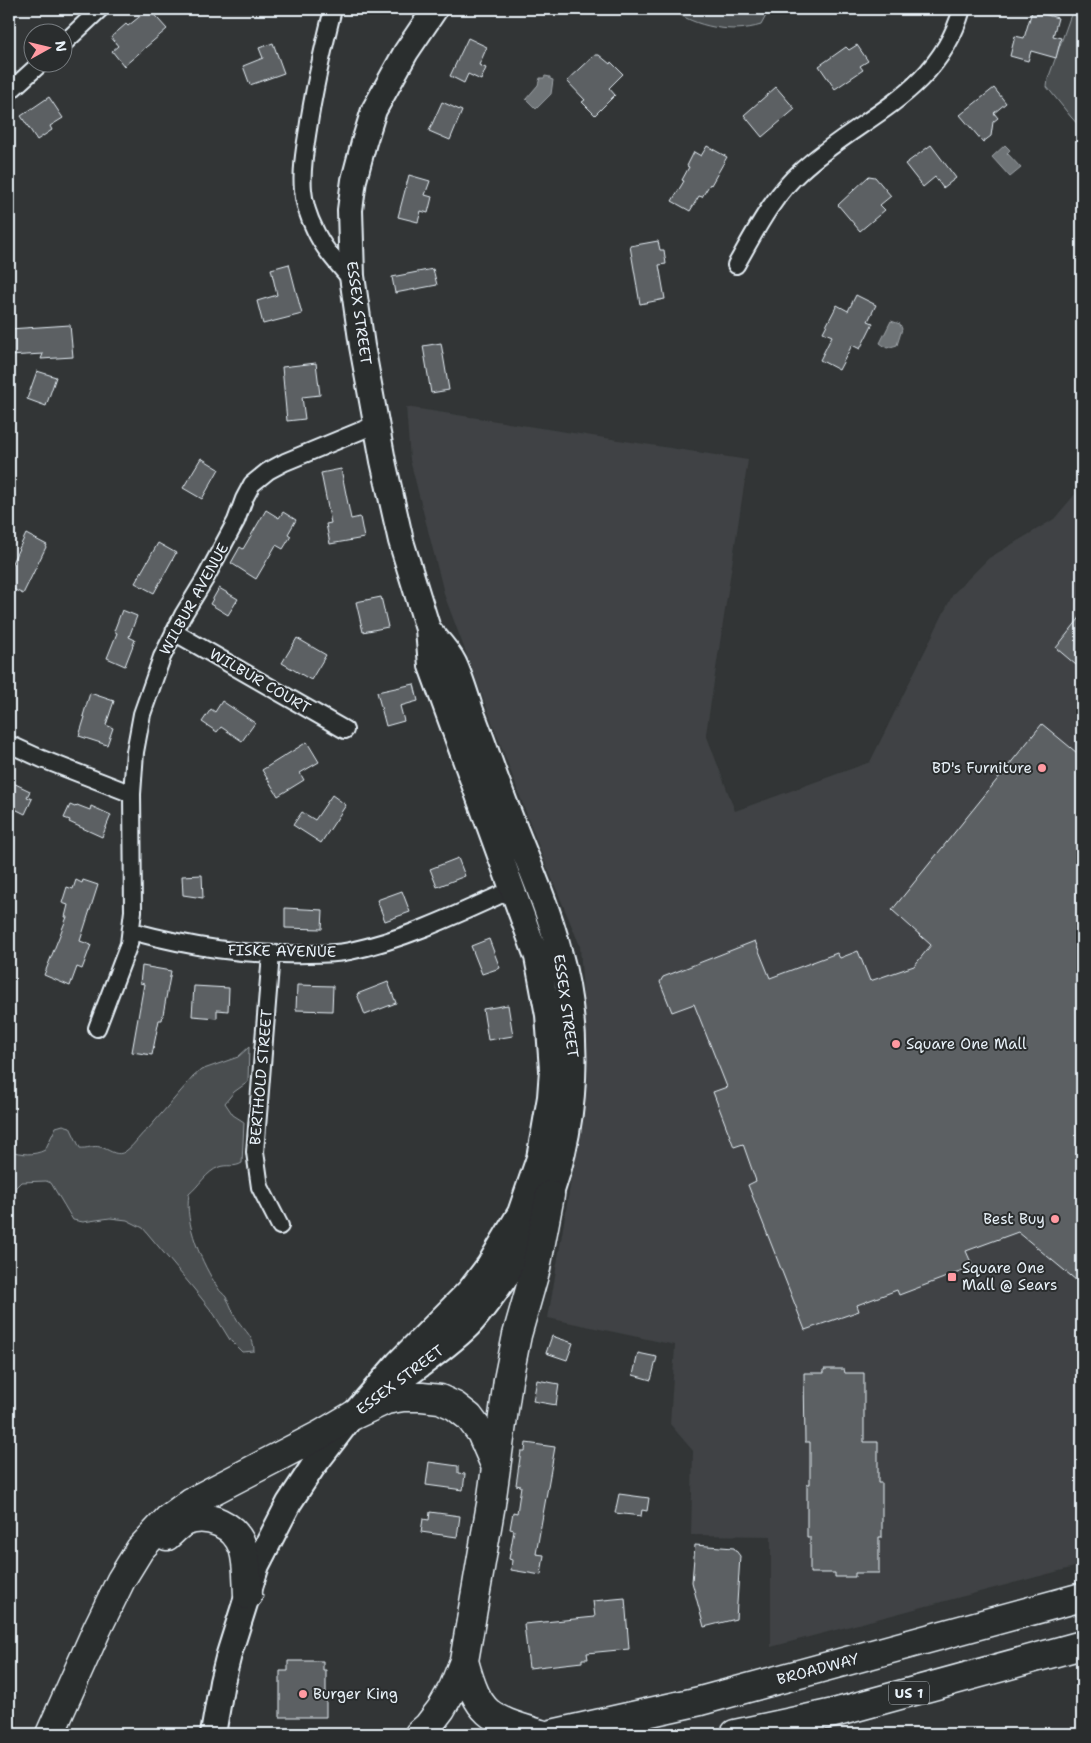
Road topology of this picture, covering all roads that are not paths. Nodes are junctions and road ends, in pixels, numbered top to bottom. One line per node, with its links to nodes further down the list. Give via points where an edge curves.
1 (100, 9): 5 (street)
2 (333, 9): 9 (street, via 311,109 303,189 314,229 327,252)
3 (434, 9): 9 (main road, ESSEX STREET, via 388,83 374,110 364,142 350,210)
4 (962, 9): 8 (street, via 945,49 923,77 904,96 801,170 773,203)
5 (72, 36)
6 (31, 72): 7 (street)
7 (9, 92)
8 (736, 265)
9 (353, 282): 10 (main road, ESSEX STREET)
10 (376, 424): 11 (main road, ESSEX STREET, via 401,541); 12 (street, WILBUR AVENUE, via 285,462 252,484 223,546)
11 (428, 629): 16 (main road, ESSEX STREET, via 431,666); 20 (main road, ESSEX STREET, via 453,661 559,949 574,1055 564,1151)
12 (174, 632): 13 (street, WILBUR COURT); 15 (street, WILBUR AVENUE, via 142,714)
13 (345, 730)
14 (9, 744): 15 (street)
15 (132, 794): 17 (street, WILBUR AVENUE)
16 (513, 889): 18 (street, FISKE AVENUE, via 425,928 348,952); 22 (main road, ESSEX STREET, via 537,957 551,1040 550,1097 539,1158 520,1213 489,1266)
17 (131, 931): 18 (street, FISKE AVENUE, via 203,948); 19 (street, WILBUR AVENUE)
18 (270, 954): 21 (street, BERTHOLD STREET, via 255,1152 260,1187)
19 (97, 1028)
20 (550, 1195): 22 (main road, ESSEX STREET, via 519,1260 468,1326); 23 (highway, via 536,1268 512,1355)
21 (280, 1226)
22 (352, 1416): 23 (highway, via 403,1396 440,1399 469,1417 481,1433); 24 (main road, ESSEX STREET, via 289,1503 256,1565); 28 (highway, via 191,1502 169,1518 140,1549 121,1580)
23 (495, 1465): 27 (highway)
24 (248, 1595): 29 (highway, via 246,1559 235,1534 212,1520 184,1522 148,1553 104,1638); 30 (main road, ESSEX STREET, via 222,1682)
25 (1082, 1597): 33 (highway, BROADWAY, via 700,1701)
26 (1082, 1645): 34 (highway, US 1, via 834,1713)
27 (464, 1661): 31 (highway, via 442,1709); 32 (highway, via 475,1696 489,1714 509,1725)
28 (50, 1734)
29 (63, 1734)
30 (213, 1734)
31 (419, 1734)
32 (541, 1734)
33 (552, 1734)
34 (735, 1734)

